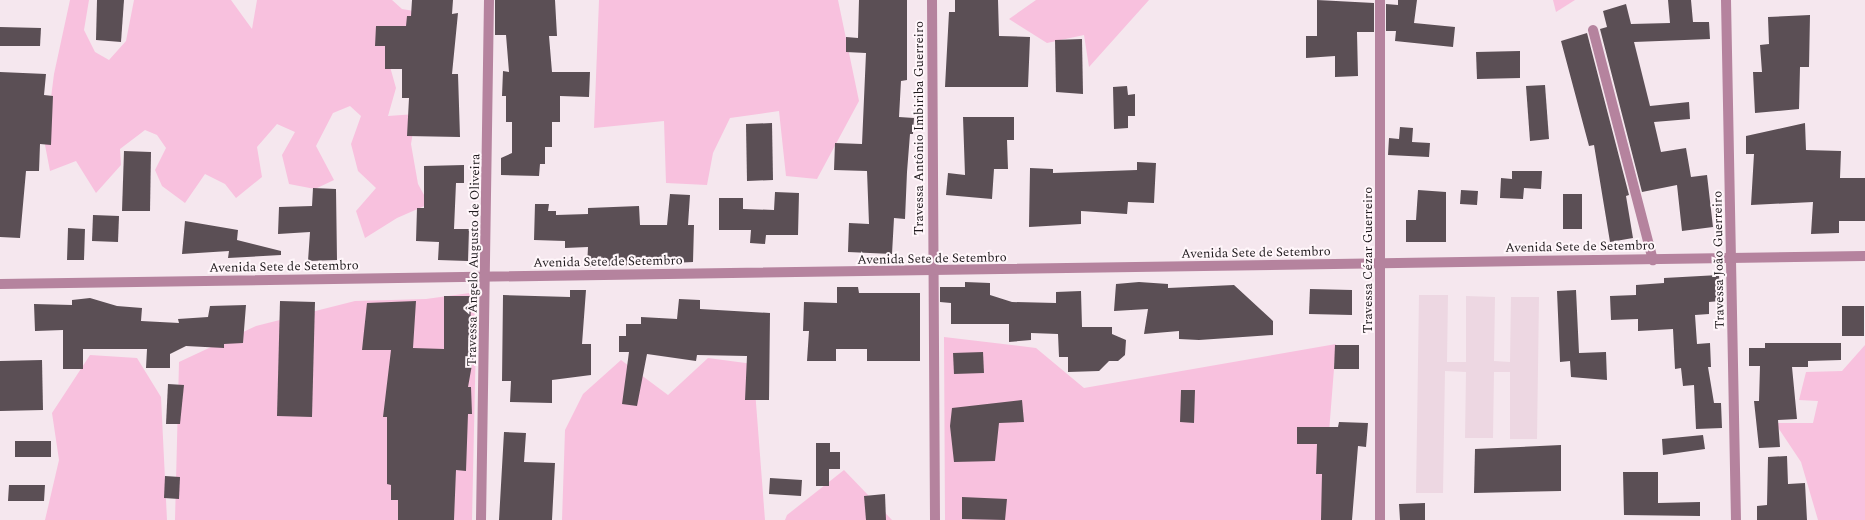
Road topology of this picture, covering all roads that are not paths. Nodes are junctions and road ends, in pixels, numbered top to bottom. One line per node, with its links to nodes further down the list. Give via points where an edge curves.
1 (489, 0): 11 (street, Travessa Ângelo Augusto de Oliveira)
2 (932, 0): 10 (street, Travessa Antônio Imbiriba Guerreiro)
3 (1380, 0): 9 (street, Travessa Cézar Guerreiro)
4 (1726, 0): 7 (street, Travessa João Guerreiro)
5 (1593, 30): 8 (street)
6 (1865, 256): 7 (street, Avenida Sete de Setembro)
7 (1732, 258): 8 (street, Avenida Sete de Setembro); 16 (street, Travessa João Guerreiro)
8 (1653, 260): 9 (street, Avenida Sete de Setembro)
9 (1381, 263): 10 (street, Avenida Sete de Setembro); 15 (street, Travessa Cézar Guerreiro)
10 (933, 272): 11 (street, Avenida Sete de Setembro); 14 (street, Travessa Antônio Imbiriba Guerreiro)
11 (488, 277): 12 (street, Avenida Sete de Setembro); 13 (street, Travessa Ângelo Augusto de Oliveira)
12 (0, 284)
13 (481, 520)
14 (935, 520)
15 (1380, 520)
16 (1736, 520)

